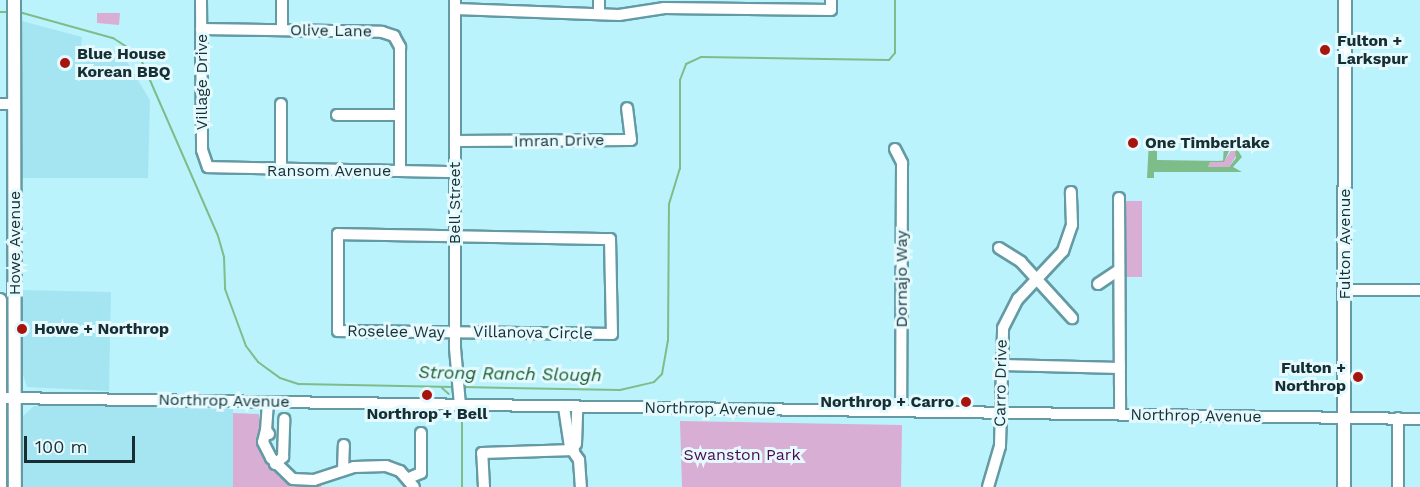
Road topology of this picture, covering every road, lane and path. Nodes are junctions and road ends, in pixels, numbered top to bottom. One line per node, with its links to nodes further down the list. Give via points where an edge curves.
1 (201, 0): 10 (street, Village Drive)
2 (282, 0): 11 (street)
3 (599, 0): 9 (street)
4 (831, 0): 7 (street, via 831,10)
5 (1345, 0): 31 (main road, Fulton Avenue)
6 (14, 3): 13 (main road, Howe Avenue)
7 (745, 4): 9 (street)
8 (455, 5): 9 (street); 18 (street, Bell Street)
9 (599, 14)
10 (201, 29): 11 (street, Olive Lane); 20 (street, Village Drive, via 202,150)
11 (282, 30): 17 (street, Olive Lane, via 382,32 394,36 400,47)
12 (0, 104): 13 (street)
13 (15, 104): 39 (main road, Howe Avenue)
14 (281, 104): 21 (street)
15 (627, 108): 18 (street, Imran Drive, via 631,140)
16 (337, 115): 17 (street)
17 (400, 115): 22 (street, Olive Lane)
18 (455, 141): 23 (street, Bell Street)
19 (895, 149): 44 (street, Dornajo Way, via 902,164)
20 (206, 164): 21 (street, Ransom Avenue, via 215,170)
21 (281, 170): 22 (street, Ransom Avenue)
22 (400, 171): 23 (street, Ransom Avenue)
23 (455, 172): 26 (street, Bell Street)
24 (1071, 192): 29 (street, Carro Drive, via 1070,236 1057,261)
25 (1119, 198): 28 (street)
26 (455, 237): 35 (street, Bell Street); 35 (street, Roselee Way, via 338,234 338,331); 35 (street, Villanova Circle, via 610,238 612,334)
27 (999, 248): 29 (street, via 1016,258)
28 (1119, 270): 30 (street); 37 (street)
29 (1037, 281): 34 (street); 36 (street, Carro Drive, via 1006,317)
30 (1098, 284)
31 (1344, 290): 32 (street); 47 (main road, Fulton Avenue)
32 (1420, 290)
33 (0, 300): 38 (main road, Howe Avenue)
34 (1072, 318)
35 (455, 332): 41 (street, Bell Street)
36 (1002, 365): 37 (street); 45 (street, Carro Drive)
37 (1120, 368): 46 (street)
38 (0, 398): 39 (street, Northrop Avenue); 58 (main road, Howe Avenue)
39 (14, 398): 40 (street, Northrop Avenue); 59 (main road, Howe Avenue)
40 (268, 402): 41 (street, Northrop Avenue); 55 (street, via 266,445)
41 (460, 405): 42 (street, Northrop Avenue)
42 (564, 407): 43 (street, Northrop Avenue); 52 (street)
43 (577, 407): 44 (street, Northrop Avenue); 52 (street)
44 (901, 411): 45 (street, Northrop Avenue)
45 (1000, 412): 46 (street, Northrop Avenue); 62 (street, Carro Drive, via 998,459)
46 (1120, 414): 47 (street, Northrop Avenue)
47 (1343, 418): 48 (street, Northrop Avenue); 63 (main road, Fulton Avenue)
48 (1398, 418): 50 (street, Northrop Avenue); 64 (street)
49 (284, 419): 55 (street, via 283,457)
50 (1420, 419)
51 (421, 433): 57 (street, via 421,473)
52 (571, 433): 54 (street)
53 (344, 445): 56 (street)
54 (574, 450): 60 (street, via 482,453); 61 (street, via 579,460)
55 (275, 464): 56 (street, via 298,480)
56 (343, 470): 57 (street, via 386,466)
57 (412, 483)
58 (0, 487)
59 (15, 487)
60 (484, 487)
61 (581, 487)
62 (988, 487)
63 (1344, 487)
64 (1398, 487)

